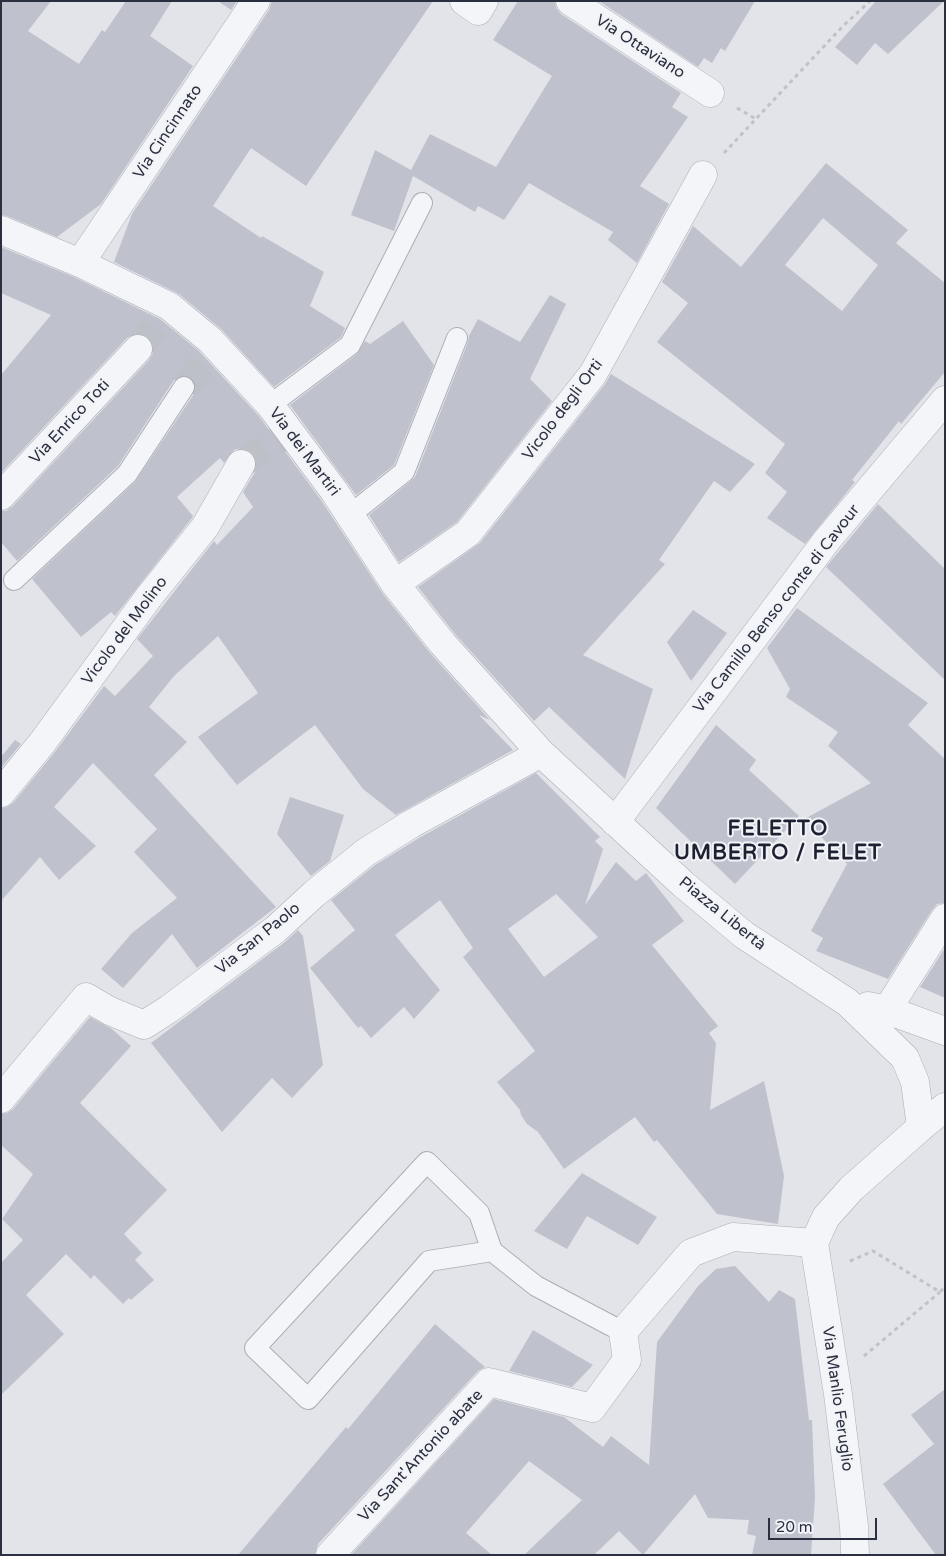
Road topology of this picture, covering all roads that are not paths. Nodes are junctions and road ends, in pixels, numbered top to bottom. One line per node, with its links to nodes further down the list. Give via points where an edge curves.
1 (256, 1): 9 (street, Via Cincinnato)
2 (464, 1): 3 (street, via 478,11)
3 (484, 1)
4 (570, 1): 5 (street, Via Ottaviano)
5 (710, 93)
6 (703, 175): 19 (street, Vicolo degli Orti, via 593,374 468,533)
7 (422, 203): 14 (lane, via 350,345)
8 (1, 230): 9 (street, Via dei Martiri)
9 (80, 263): 14 (street, Via dei Martiri, via 210,340 214,351)
10 (457, 338): 17 (lane, via 404,472)
11 (138, 349): 16 (street, Via Enrico Toti)
12 (184, 387): 18 (lane, via 127,474)
13 (945, 400): 22 (street, Via Camillo Benso conte di Cavour, via 827,540)
14 (270, 405): 17 (street, Via dei Martiri, via 285,436)
15 (241, 464): 21 (street, Vicolo del Molino, via 205,527)
16 (1, 496)
17 (350, 514): 19 (street, Via dei Martiri)
18 (14, 580)
19 (395, 584): 20 (street, Via dei Martiri, via 442,644)
20 (541, 753): 22 (street, Piazza Libertà); 27 (street, Via San Paolo, via 410,824 366,852 276,929 144,1025 86,997)
21 (1, 793)
22 (616, 822): 24 (street, Piazza Libertà, via 744,935)
23 (945, 918): 25 (street)
24 (847, 1002): 25 (street, Piazza Libertà); 29 (street, Piazza Libertà, via 905,1058 915,1082)
25 (887, 1010): 26 (street, Piazza Libertà)
26 (945, 1031)
27 (1, 1099)
28 (945, 1107): 29 (street)
29 (920, 1127): 30 (street, via 826,1216)
30 (814, 1244): 32 (street, via 733,1237 691,1253); 34 (street, Via Manlio Feruglio, via 838,1394)
31 (492, 1251): 31 (lane, via 479,1213 426,1162 255,1348 308,1399 429,1261); 32 (lane, via 536,1286)
32 (623, 1332): 33 (street, Via Sant'Antonio abate, via 627,1360 592,1408 489,1382)
33 (330, 1555)
34 (855, 1555)

